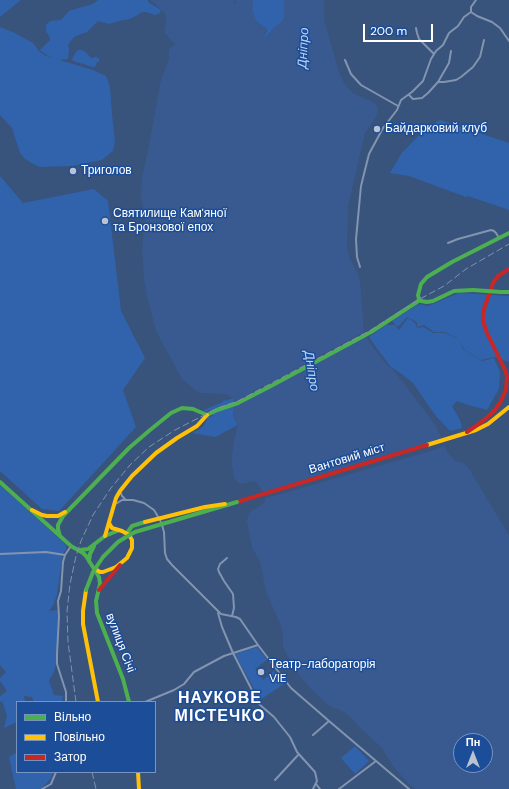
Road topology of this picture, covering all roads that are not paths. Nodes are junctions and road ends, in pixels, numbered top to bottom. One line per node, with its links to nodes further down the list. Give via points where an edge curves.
1 (476, 0): 2 (street)
2 (470, 12): 5 (street, via 492,22); 7 (street, via 449,33)
3 (416, 28): 7 (street, via 420,39)
4 (484, 40): 9 (street, via 480,57 473,67 456,80)
5 (509, 41)
6 (451, 51): 9 (street, via 449,64)
7 (434, 54): 10 (street, via 423,81)
8 (345, 60): 11 (street, via 361,85)
9 (438, 82): 10 (street, via 422,98 413,99)
10 (408, 95): 11 (street)
11 (398, 106): 15 (street, via 369,154 361,186 356,239)
12 (509, 233): 13 (main road)
13 (499, 238): 14 (street, via 494,230 491,230); 18 (main road, via 427,277 419,288)
14 (448, 243)
15 (360, 267)
16 (509, 269): 21 (main road, via 493,283 483,316 492,344 506,370 506,390 494,411)
17 (509, 292): 18 (main road, bridge, via 454,291 433,301)
18 (419, 301): 20 (main road, via 371,332 271,386 238,403)
19 (509, 407): 21 (main road, via 488,424)
20 (206, 414): 23 (main road, via 197,426 146,462); 28 (main road, via 187,408 171,414 129,448)
21 (462, 435): 25 (main road, Вантовий міст)
22 (0, 482): 26 (main road)
23 (120, 491): 24 (street); 27 (main road)
24 (126, 500): 27 (street); 44 (street, via 139,502 154,510 164,532 167,559)
25 (237, 502): 31 (main road, bridge, via 205,507 132,526); 49 (main road, bridge, via 135,532 118,542 103,557 93,572 86,590 83,611 85,638)
26 (27, 506): 28 (main road, via 47,516 58,516); 33 (main road)
27 (113, 506): 29 (main road)
28 (68, 511): 33 (main road, via 58,525)
29 (109, 520): 30 (main road, via 110,527); 32 (main road)
30 (119, 530): 31 (main road); 32 (main road)
31 (127, 534): 41 (main road, via 132,544)
32 (105, 536): 34 (main road)
33 (62, 539): 35 (main road)
34 (96, 543): 36 (main road, via 88,549); 40 (main road)
35 (71, 546): 36 (main road); 38 (street)
36 (79, 550): 40 (main road)
37 (0, 554): 38 (street, via 46,552)
38 (65, 555): 48 (street, via 58,601 57,654)
39 (227, 558): 45 (street, via 218,569 233,594)
40 (89, 562): 42 (main road)
41 (124, 562): 42 (main road, via 103,572); 43 (main road)
42 (93, 568): 43 (main road, вулиця Січі, via 100,580)
43 (98, 591): 50 (main road, вулиця Січі, via 97,613 123,679)
44 (218, 611): 45 (street); 47 (street)
45 (232, 616): 46 (street, via 240,619)
46 (258, 644): 47 (street); 52 (street, via 291,688)
47 (233, 653): 51 (street, via 194,672 184,684 174,690); 54 (street, via 259,704 274,717 290,737)
48 (66, 701)
49 (98, 701)
50 (129, 701)
51 (147, 701)
52 (329, 721): 53 (street); 55 (street)
53 (313, 735)
54 (299, 754): 58 (street); 59 (street, via 315,772)
55 (376, 761): 64 (street); 65 (street)
56 (56, 773): 60 (street, via 51,784)
57 (138, 773): 61 (main road)
58 (275, 780)
59 (316, 784): 62 (street); 63 (street)
60 (42, 789)
61 (139, 789)
62 (313, 789)
63 (320, 789)
64 (339, 789)
65 (409, 789)

